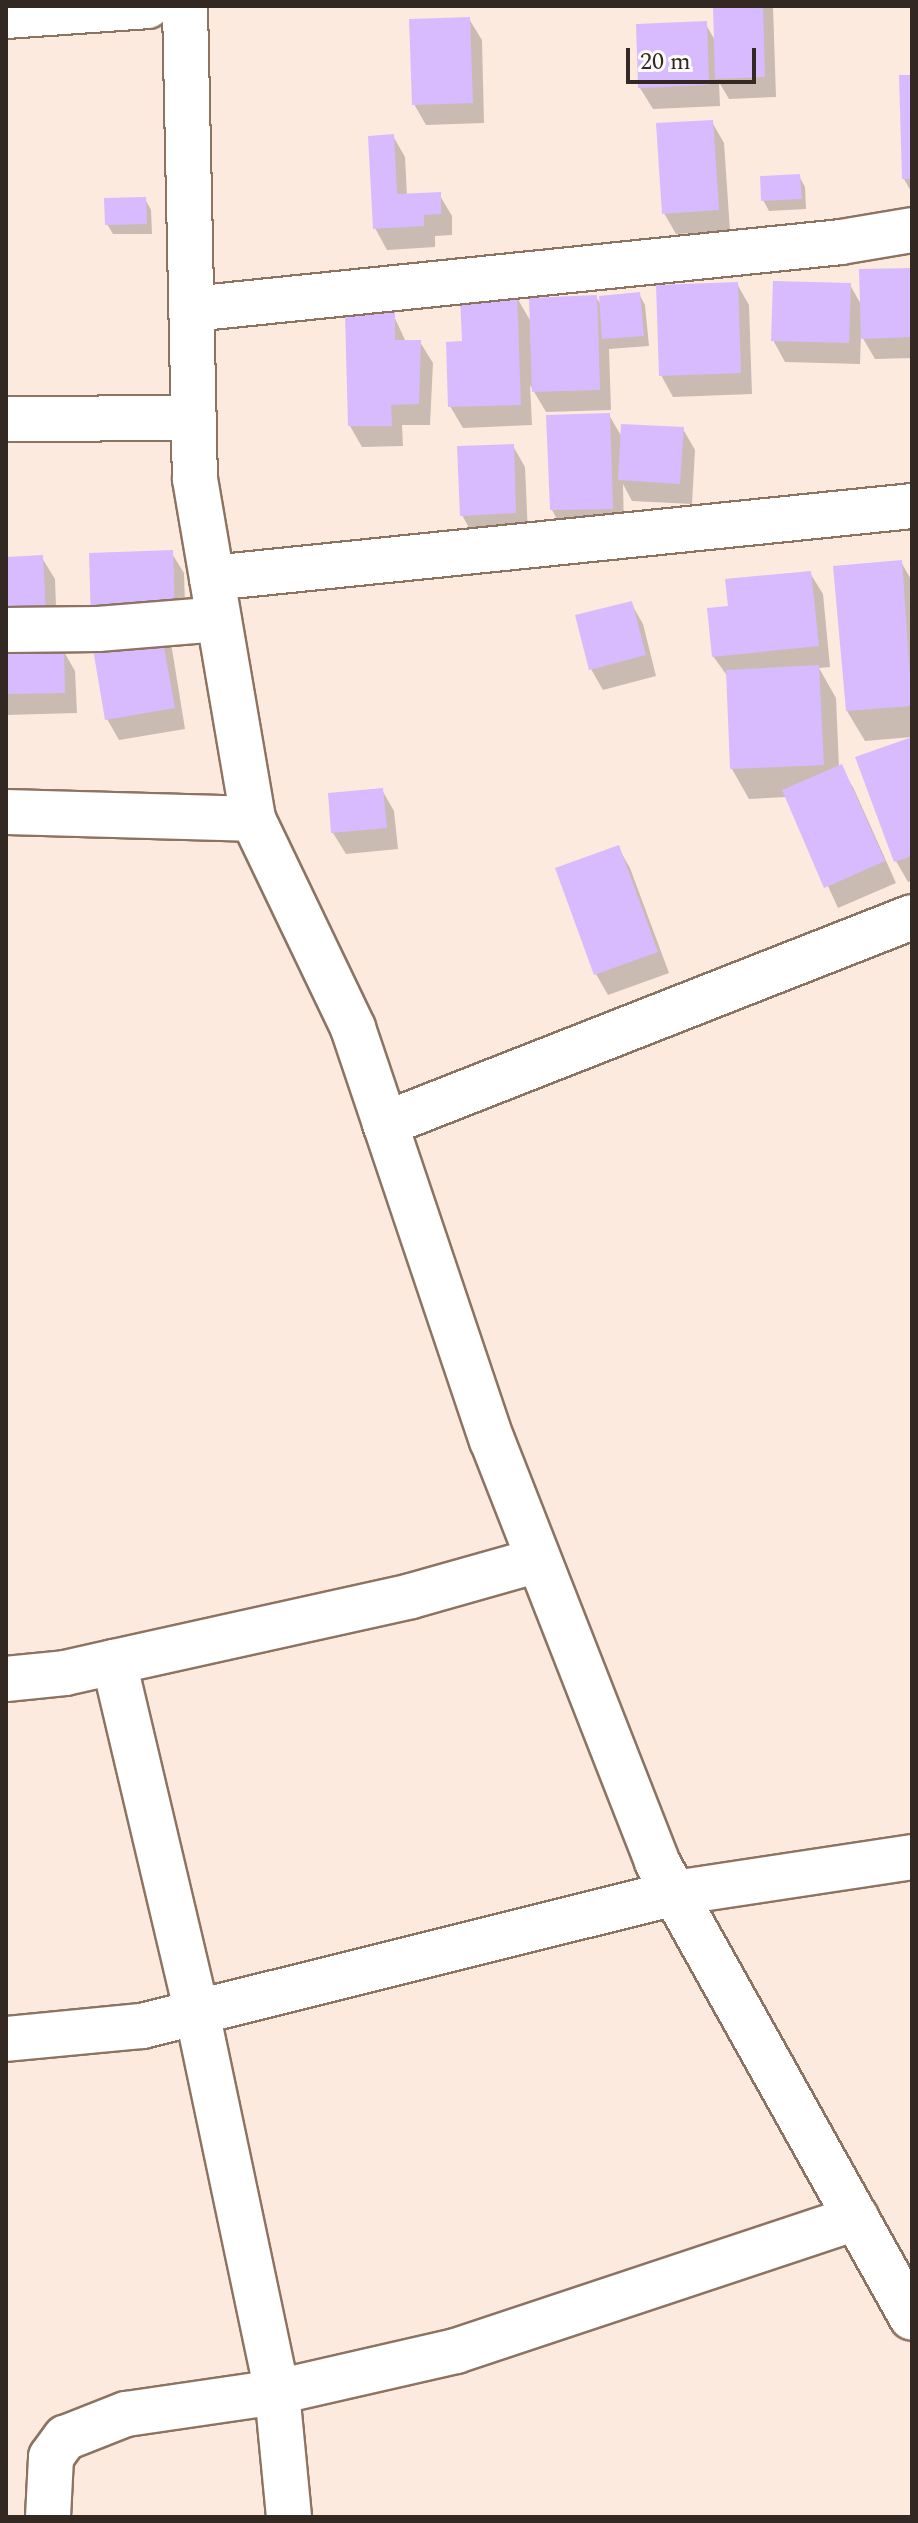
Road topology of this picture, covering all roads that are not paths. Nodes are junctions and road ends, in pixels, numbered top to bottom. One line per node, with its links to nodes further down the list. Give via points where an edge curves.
1 (148, 6): 3 (street)
2 (185, 6): 5 (street)
3 (6, 16)
4 (912, 230): 5 (street, via 841,242)
5 (192, 309): 6 (street)
6 (194, 418): 7 (street); 9 (street, via 195,479)
7 (6, 419)
8 (912, 506): 9 (street)
9 (215, 599): 10 (street, via 98,629); 12 (street)
10 (6, 630)
11 (6, 812): 12 (street)
12 (253, 819): 14 (street, via 353,1028)
13 (912, 917): 14 (street)
14 (385, 1124): 15 (street)
15 (538, 1560): 16 (street, via 411,1596); 19 (street, via 657,1862)
16 (114, 1662): 17 (street); 20 (street)
17 (6, 1679)
18 (912, 1857): 19 (street)
19 (675, 1893): 20 (street); 22 (street)
20 (197, 2012): 21 (street, via 142,2026); 24 (street)
21 (6, 2039)
22 (856, 2218): 23 (street); 24 (street, via 456,2351)
23 (912, 2318)
24 (277, 2392): 25 (street, via 126,2414 65,2438 51,2457); 26 (street)
25 (48, 2517)
26 (289, 2517)

